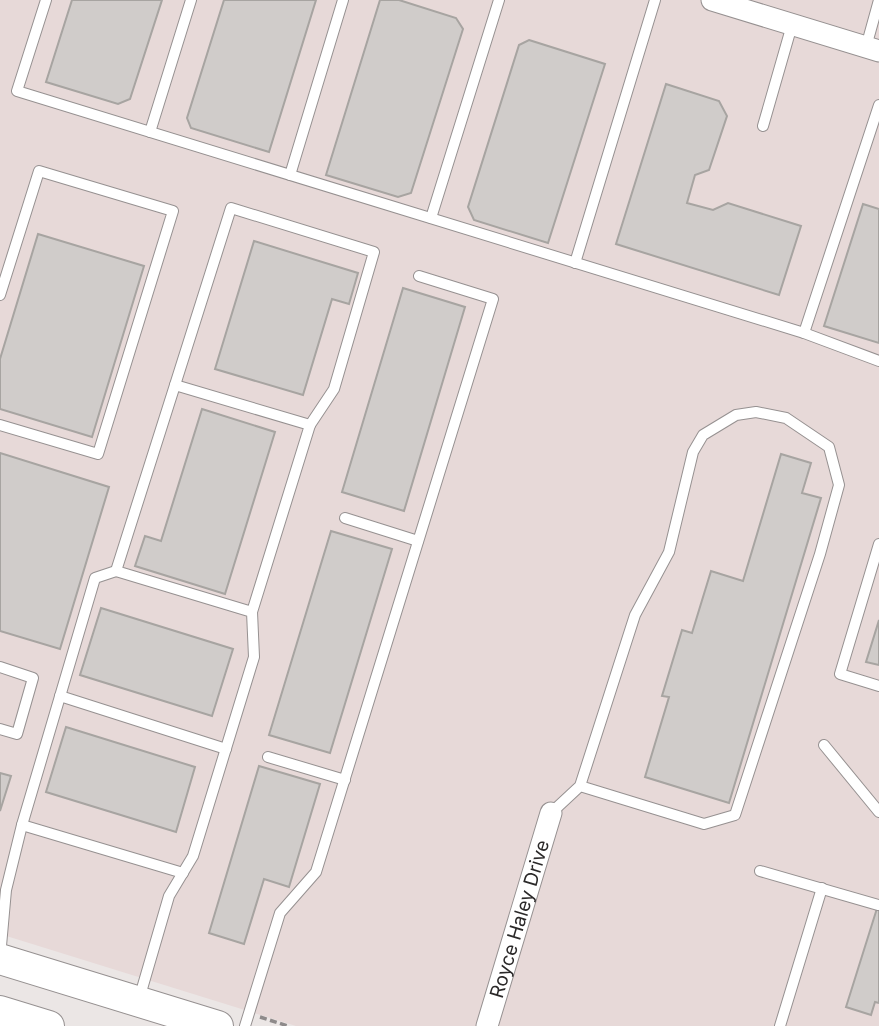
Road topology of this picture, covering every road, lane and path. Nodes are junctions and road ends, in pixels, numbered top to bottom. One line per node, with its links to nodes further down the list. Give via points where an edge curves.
1 (46, 0): 12 (lane, via 17,91)
2 (191, 0): 12 (lane)
3 (343, 0): 13 (lane)
4 (499, 0): 14 (lane)
5 (655, 0): 15 (lane)
6 (712, 0): 8 (street)
7 (879, 0): 9 (lane)
8 (793, 24): 9 (street); 11 (lane)
9 (873, 49)
10 (879, 105): 18 (lane)
11 (763, 126)
12 (150, 132): 13 (lane)
13 (290, 175): 14 (lane)
14 (431, 218): 15 (lane)
15 (575, 263): 18 (lane)
16 (419, 276): 24 (lane, via 492,299)
17 (0, 295): 21 (lane, via 39,171 173,211 98,454)
18 (804, 333): 19 (lane)
19 (879, 361)
20 (175, 385): 22 (lane); 22 (lane, via 231,208 374,253 334,389); 26 (lane)
21 (0, 425)
22 (310, 425): 27 (lane)
23 (345, 518): 24 (lane)
24 (418, 541): 35 (lane)
25 (879, 544): 29 (lane, via 840,674)
26 (116, 571): 27 (lane); 30 (lane, via 95,578)
27 (252, 612): 33 (lane, via 254,657)
28 (0, 667): 31 (lane, via 33,678 18,734)
29 (879, 686)
30 (60, 696): 33 (lane); 39 (lane)
31 (0, 729)
32 (824, 745): 37 (lane)
33 (226, 749): 41 (lane, via 193,856)
34 (268, 757): 35 (lane)
35 (345, 780): 49 (lane, via 316,872 280,913)
36 (580, 786): 36 (lane, via 705,824 734,815 839,485 829,447 786,418 756,412 736,415 703,435 693,452 669,552 635,615); 38 (lane)
37 (879, 812)
38 (551, 813): 50 (street, Royce Haley Drive)
39 (22, 825): 41 (lane); 44 (lane, via 6,890)
40 (760, 871): 42 (lane)
41 (183, 873): 45 (lane, via 169,897)
42 (822, 888): 43 (lane); 51 (lane)
43 (878, 905)
44 (0, 959): 45 (main road)
45 (138, 1002): 48 (main road)
46 (0, 1013): 47 (main road)
47 (49, 1026)
48 (218, 1026)
49 (245, 1026)
50 (487, 1026)
51 (780, 1026)

